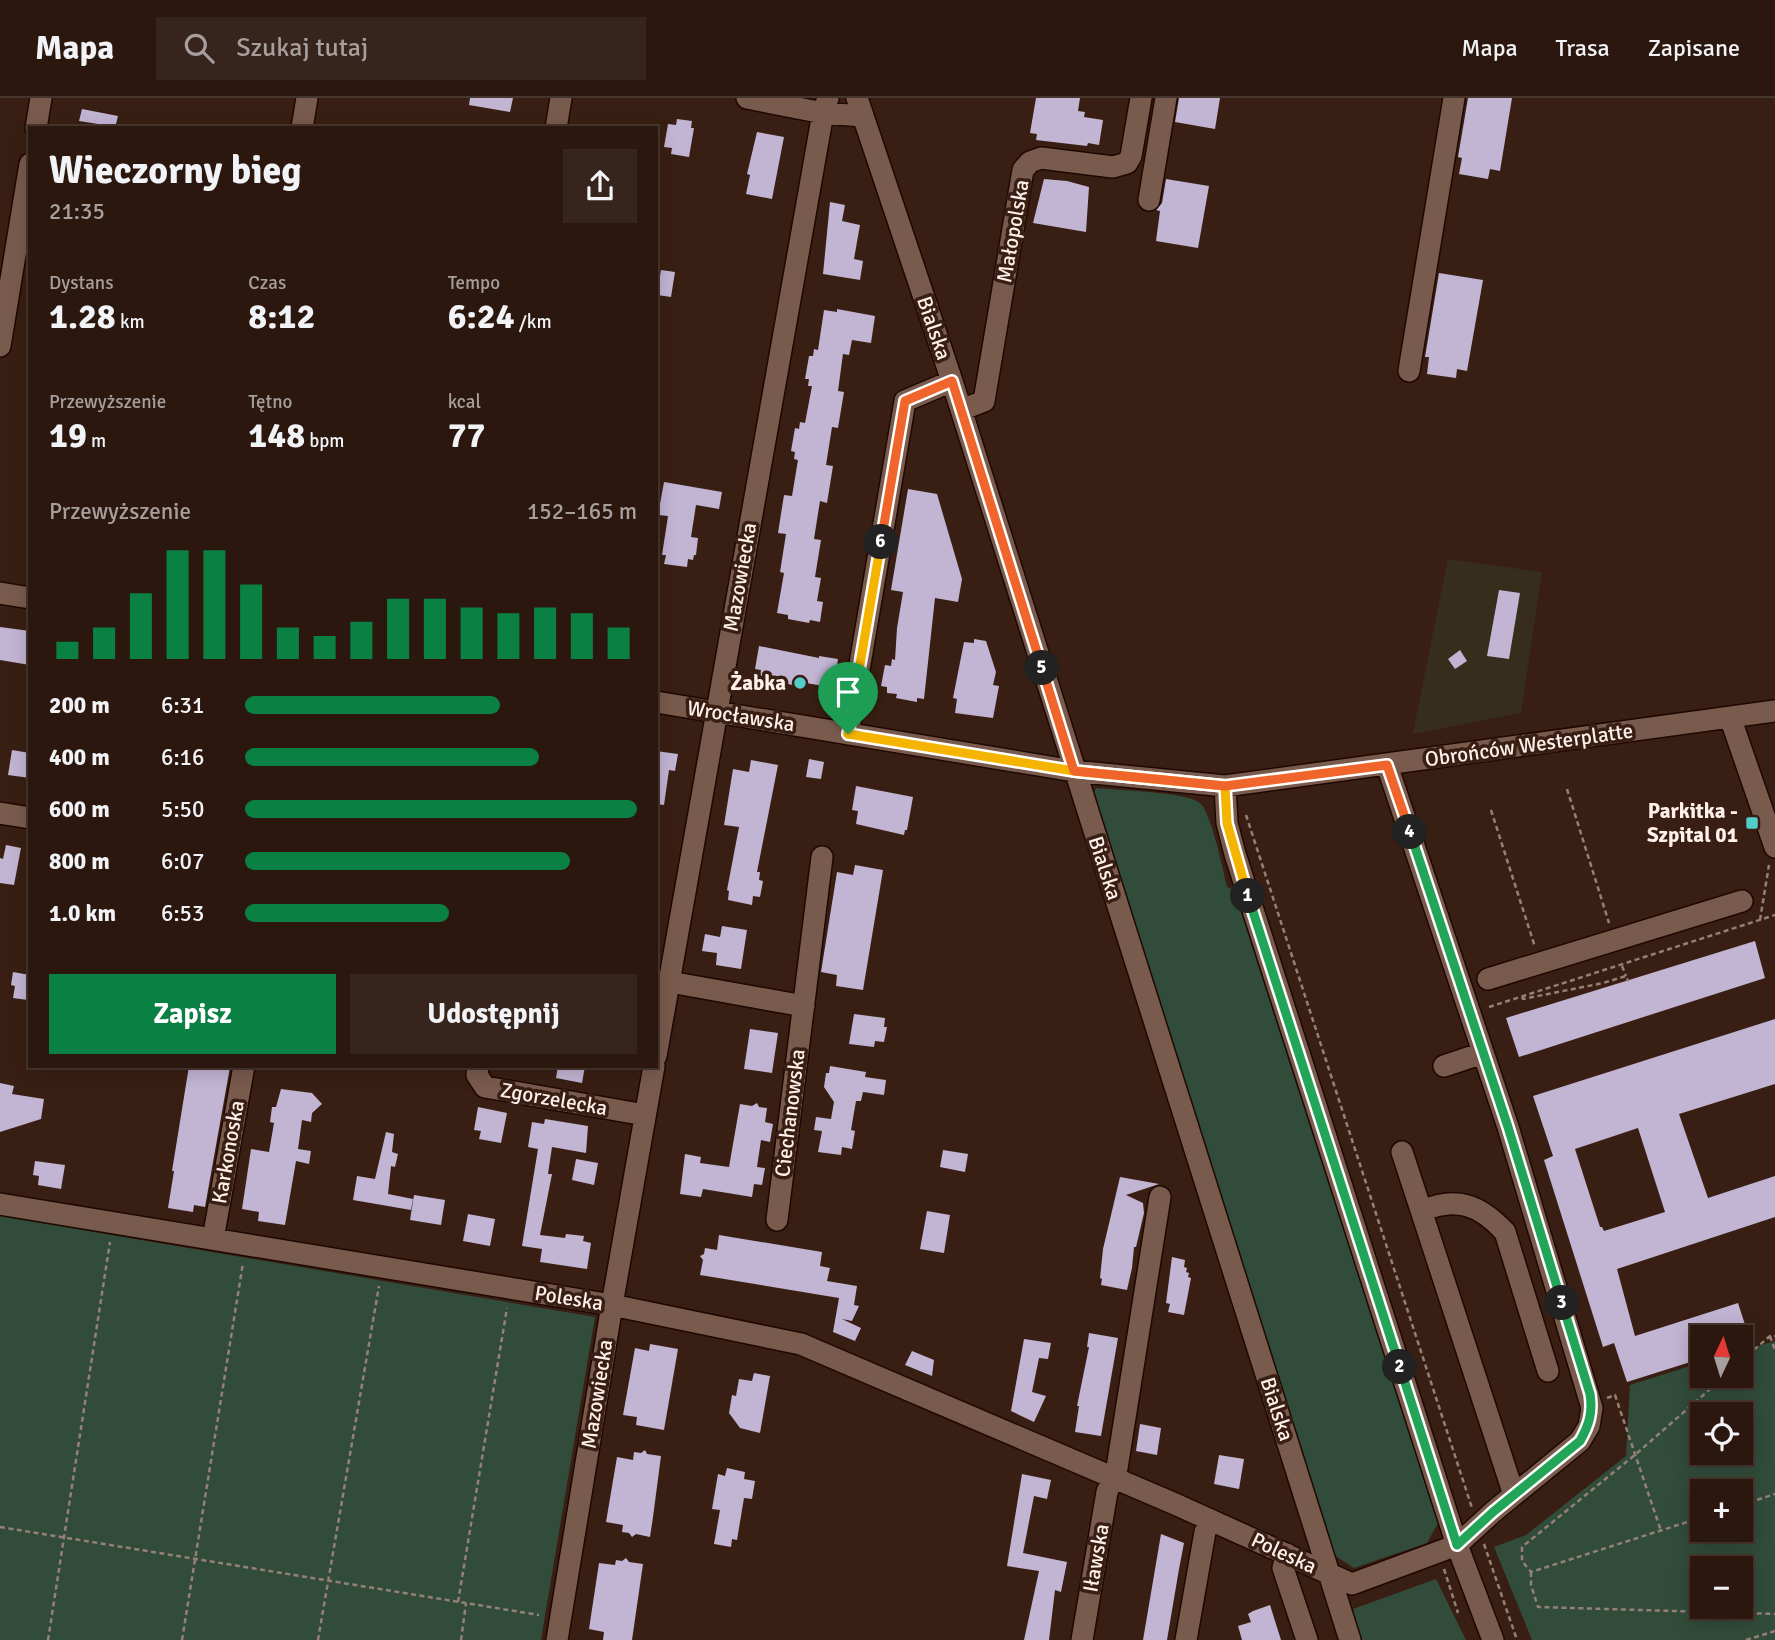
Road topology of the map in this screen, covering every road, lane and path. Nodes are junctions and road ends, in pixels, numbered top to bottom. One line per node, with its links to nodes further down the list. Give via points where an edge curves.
1 (41, 98): 10 (street)
2 (307, 98): 11 (street)
3 (561, 98): 12 (street)
4 (747, 98): 8 (street)
5 (1141, 98): 18 (street, Małopolska, via 1127,163 1113,167 1041,158 1023,170 984,401)
6 (1166, 98): 14 (street)
7 (1454, 98): 16 (street)
8 (825, 105): 9 (street); 23 (street, Mazowiecka)
9 (860, 107): 17 (street, Bialska)
10 (36, 126)
11 (302, 126)
12 (556, 126)
13 (28, 176): 15 (street)
14 (1149, 200)
15 (0, 345)
16 (1409, 371)
17 (952, 381): 18 (street, Bialska); 25 (street, via 905,401)
18 (961, 410): 27 (street, Bialska)
19 (0, 593): 20 (street)
20 (28, 598)
21 (658, 702): 23 (street, Wrocławska)
22 (1775, 711): 24 (street, Obrońców Westerplatte)
23 (716, 712): 25 (street, Wrocławska); 44 (street, Mazowiecka)
24 (1730, 718): 26 (street, Obrońców Westerplatte); 34 (street)
25 (848, 734): 27 (street, Wrocławska)
26 (1387, 765): 28 (street, Obrońców Westerplatte); 45 (street)
27 (1074, 771): 28 (street, Obrońców Westerplatte); 89 (street, Bialska)
28 (1225, 786): 84 (street, via 1235,854)
29 (1567, 789): 39 (path)
30 (1245, 810): 80 (path)
31 (1491, 810): 40 (path)
32 (0, 813): 33 (street)
33 (28, 818)
34 (1770, 851): 38 (path)
35 (822, 857): 47 (street, Ciechanowska)
36 (1742, 901): 39 (street)
37 (1775, 915): 38 (path)
38 (1760, 920): 41 (path)
39 (1615, 942): 40 (street)
40 (1541, 964): 45 (street)
41 (1622, 964): 42 (path); 46 (path)
42 (1626, 976): 43 (path); 46 (path)
43 (1628, 981)
44 (670, 982): 47 (street); 49 (street, Mazowiecka)
45 (1461, 988): 48 (street)
46 (1522, 996): 48 (path)
47 (804, 1006): 60 (street, Ciechanowska)
48 (1469, 1013): 50 (street)
49 (658, 1045)
50 (1483, 1053): 51 (street); 72 (street)
51 (1444, 1066)
52 (244, 1068): 62 (street, Karkonoska)
53 (478, 1068): 55 (street, Zgorzelecka, via 485,1087)
54 (654, 1068): 55 (street, Mazowiecka)
55 (645, 1115): 65 (street, Mazowiecka)
56 (1402, 1152): 59 (street)
57 (1160, 1197): 74 (street)
58 (0, 1204): 62 (street, Poleska)
59 (1422, 1211): 70 (street, via 1441,1203 1467,1205 1490,1216 1505,1232); 76 (street)
60 (777, 1220)
61 (111, 1238): 83 (path)
62 (213, 1239): 65 (street, Poleska)
63 (243, 1261): 86 (path)
64 (379, 1286): 90 (path)
65 (612, 1305): 74 (street, Poleska, via 801,1344); 101 (street, Mazowiecka)
66 (507, 1308): 91 (path)
67 (1773, 1336): 68 (path); 69 (path)
68 (1775, 1350)
69 (1754, 1351)
70 (1548, 1371)
71 (1711, 1388): 73 (path)
72 (1591, 1403): 73 (path, via 1615,1395); 76 (street, via 1589,1426 1580,1441)
73 (1636, 1454): 82 (path); 88 (path, via 1522,1547 1522,1561)
74 (1113, 1478): 78 (street, Poleska); 102 (street, Iławska)
75 (1775, 1494): 77 (path)
76 (1514, 1495): 80 (street)
77 (1753, 1501)
78 (1210, 1520): 85 (street, Poleska); 103 (street)
79 (1690, 1521): 82 (path)
80 (1478, 1526): 84 (street); 107 (path)
81 (0, 1527): 83 (path)
82 (1661, 1531): 88 (path)
83 (65, 1538): 86 (path); 97 (path)
84 (1457, 1545): 89 (street, Poleska, via 1352,1584); 106 (street)
85 (1287, 1554): 89 (street, Poleska); 104 (street, via 1283,1568)
86 (194, 1559): 90 (path); 98 (path)
87 (1443, 1566): 93 (path)
88 (1531, 1572): 94 (path, via 1538,1607)
89 (1329, 1574): 105 (street, Bialska)
90 (327, 1581): 91 (path); 99 (path)
91 (458, 1602): 92 (path)
92 (466, 1603): 95 (path); 100 (path)
93 (1458, 1613)
94 (1775, 1614)
95 (539, 1615)
96 (1775, 1631): 108 (path)
97 (48, 1640)
98 (182, 1640)
99 (318, 1640)
100 (461, 1640)
101 (557, 1640)
102 (1082, 1640)
103 (1186, 1640)
104 (1307, 1640)
105 (1350, 1640)
106 (1493, 1640)
107 (1517, 1640)
108 (1746, 1640)

